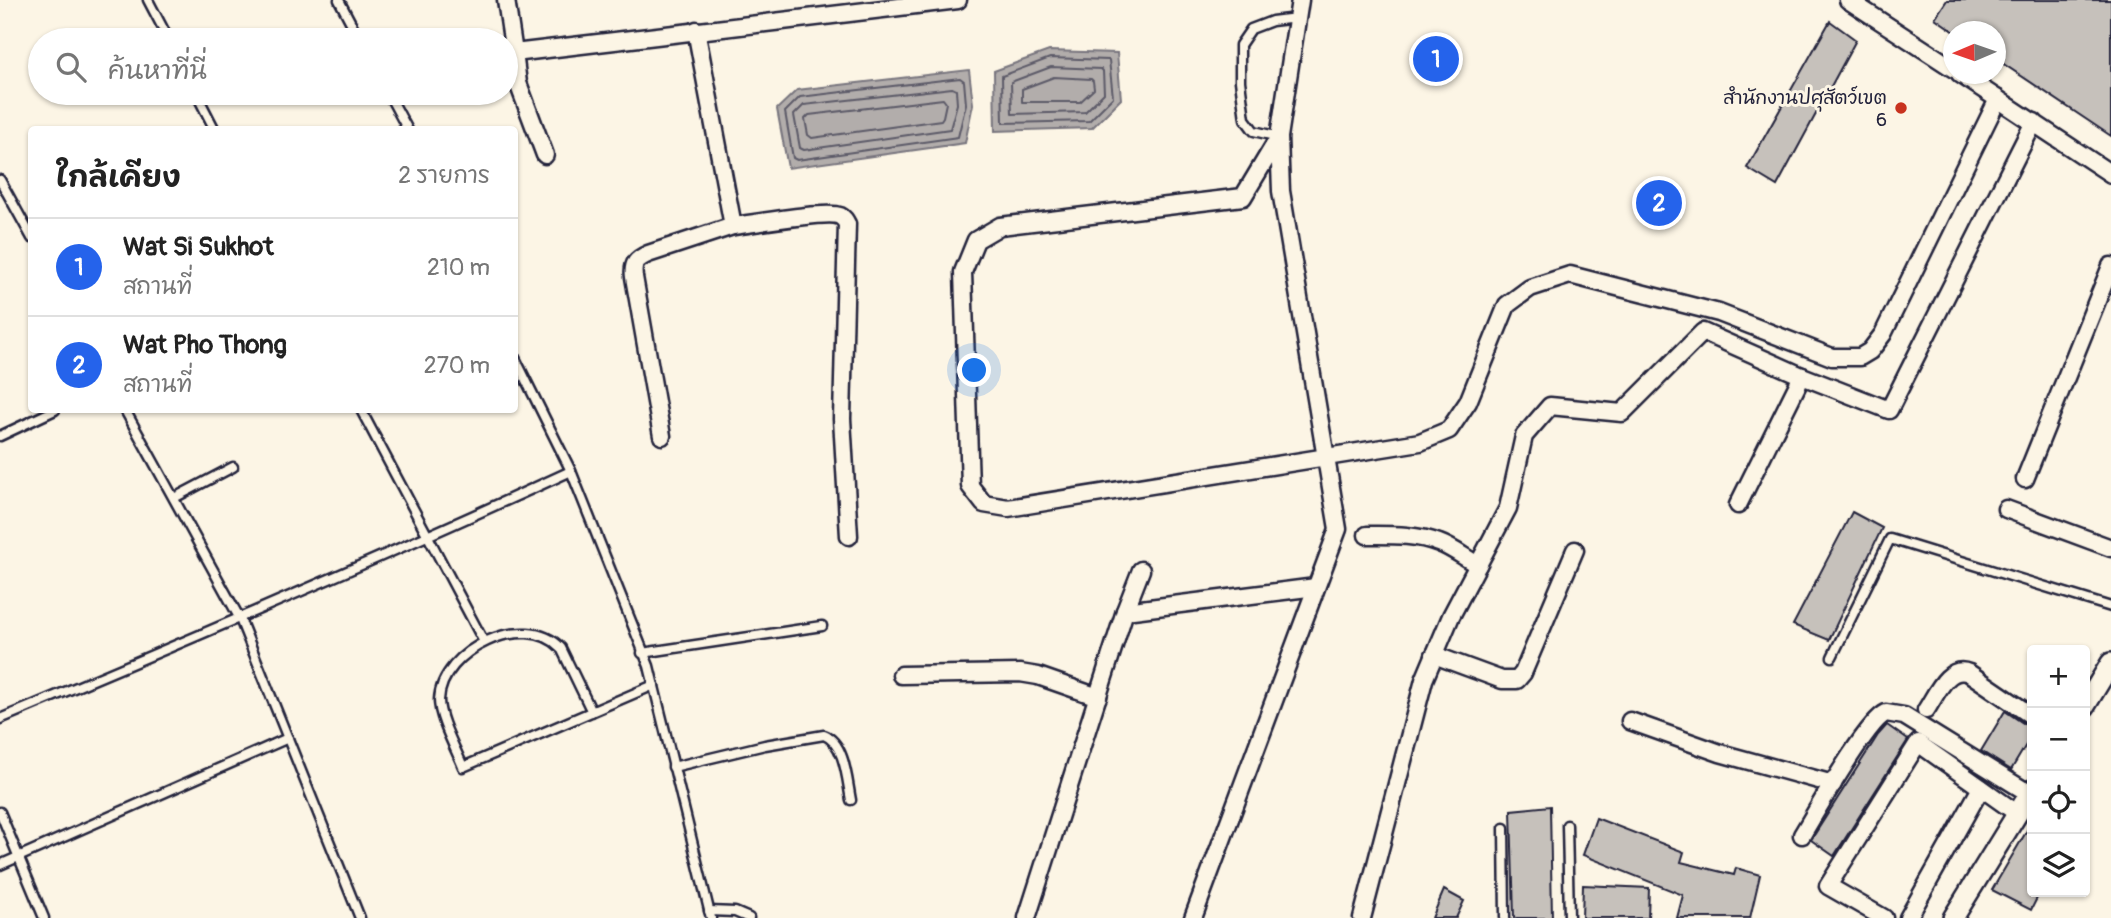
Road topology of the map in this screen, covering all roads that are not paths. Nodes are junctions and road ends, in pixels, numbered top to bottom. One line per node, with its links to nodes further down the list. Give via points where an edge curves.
1 (148, 0): 8 (lane)
2 (339, 0): 9 (lane)
3 (506, 0): 10 (street)
4 (958, 0): 11 (street)
5 (1300, 0): 7 (street)
6 (1848, 0): 13 (street)
7 (1297, 18): 22 (street); 22 (lane, via 1251,29 1240,45 1245,119 1254,131)
8 (163, 28)
9 (354, 28)
10 (510, 28)
11 (696, 30): 12 (street); 26 (street)
12 (518, 52)
13 (1943, 62)
14 (518, 83): 23 (street)
15 (1975, 84): 16 (street)
16 (1998, 99): 19 (street); 36 (street, via 1883,334 1870,351 1832,357 1719,313 1570,275 1530,288 1507,305 1468,402 1449,430 1420,442)
17 (202, 105): 20 (lane)
18 (394, 105): 21 (lane)
19 (2034, 122): 24 (street); 30 (street, via 1889,410)
20 (213, 126)
21 (406, 126)
22 (1279, 137): 36 (street, via 1281,191); 36 (street, via 1243,197 1000,226 976,240 963,272 970,486 984,503 1008,508)
23 (545, 155)
24 (2111, 174)
25 (1, 183): 27 (lane)
26 (733, 226): 35 (street, via 634,263); 44 (street, via 837,215 847,224 842,419)
27 (28, 231)
28 (2111, 266): 39 (street)
29 (518, 364): 38 (lane)
30 (1802, 376): 41 (street); 48 (street, via 1703,332 1622,413 1550,406 1524,436 1508,508)
31 (49, 413): 34 (lane)
32 (127, 413): 40 (lane)
33 (363, 413): 45 (lane)
34 (0, 436)
35 (662, 436)
36 (1325, 456): 50 (street, via 1338,529)
37 (233, 467): 40 (lane)
38 (571, 471): 45 (lane); 56 (lane)
39 (2025, 479)
40 (174, 499): 53 (lane)
41 (1738, 505)
42 (2006, 509): 46 (street)
43 (1367, 535): 48 (street, via 1428,539)
44 (849, 536)
45 (428, 537): 53 (lane); 55 (lane)
46 (2111, 548)
47 (1574, 550): 57 (street, via 1521,677 1502,680)
48 (1478, 565): 57 (street)
49 (1141, 570): 52 (street)
50 (1317, 587): 52 (street); 88 (street)
51 (2111, 607): 58 (lane, via 1889,539)
52 (1125, 611): 62 (street)
53 (240, 619): 67 (lane); 69 (lane)
54 (822, 626): 56 (lane)
55 (484, 642): 65 (lane, via 514,634 554,640 566,655); 65 (lane, via 448,673 439,701 463,767)
56 (642, 653): 61 (lane)
57 (1434, 655): 89 (street)
58 (1832, 657)
59 (2111, 663): 63 (street)
60 (901, 675): 62 (street, via 1020,673)
61 (654, 685): 65 (lane); 70 (lane)
62 (1098, 696): 87 (street)
63 (2090, 698)
64 (1926, 710): 66 (street, via 1951,674 1963,671)
65 (592, 712)
66 (2027, 713)
67 (0, 719)
68 (1630, 721): 71 (street, via 1720,753)
69 (288, 738): 81 (lane); 85 (lane)
70 (673, 767): 75 (lane, via 824,735 832,738 839,750); 83 (lane)
71 (1833, 784): 73 (street, via 1875,720 1890,712); 80 (street)
72 (1981, 788): 77 (street); 92 (street, via 1918,743 1828,886); 93 (street)
73 (2027, 790)
74 (2027, 799): 77 (street)
75 (851, 800)
76 (0, 811): 81 (lane)
77 (2018, 814): 94 (street)
78 (1567, 825): 91 (lane)
79 (1504, 828): 90 (lane)
80 (1802, 835)
81 (19, 856): 82 (lane); 84 (lane)
82 (0, 865)
83 (710, 915): 86 (lane, via 735,912)
84 (44, 918)
85 (360, 918)
86 (749, 918)
87 (1027, 918)
88 (1193, 918)
89 (1362, 918)
90 (1505, 918)
91 (1569, 918)
92 (1884, 918)
93 (1908, 918)
94 (1953, 918)

